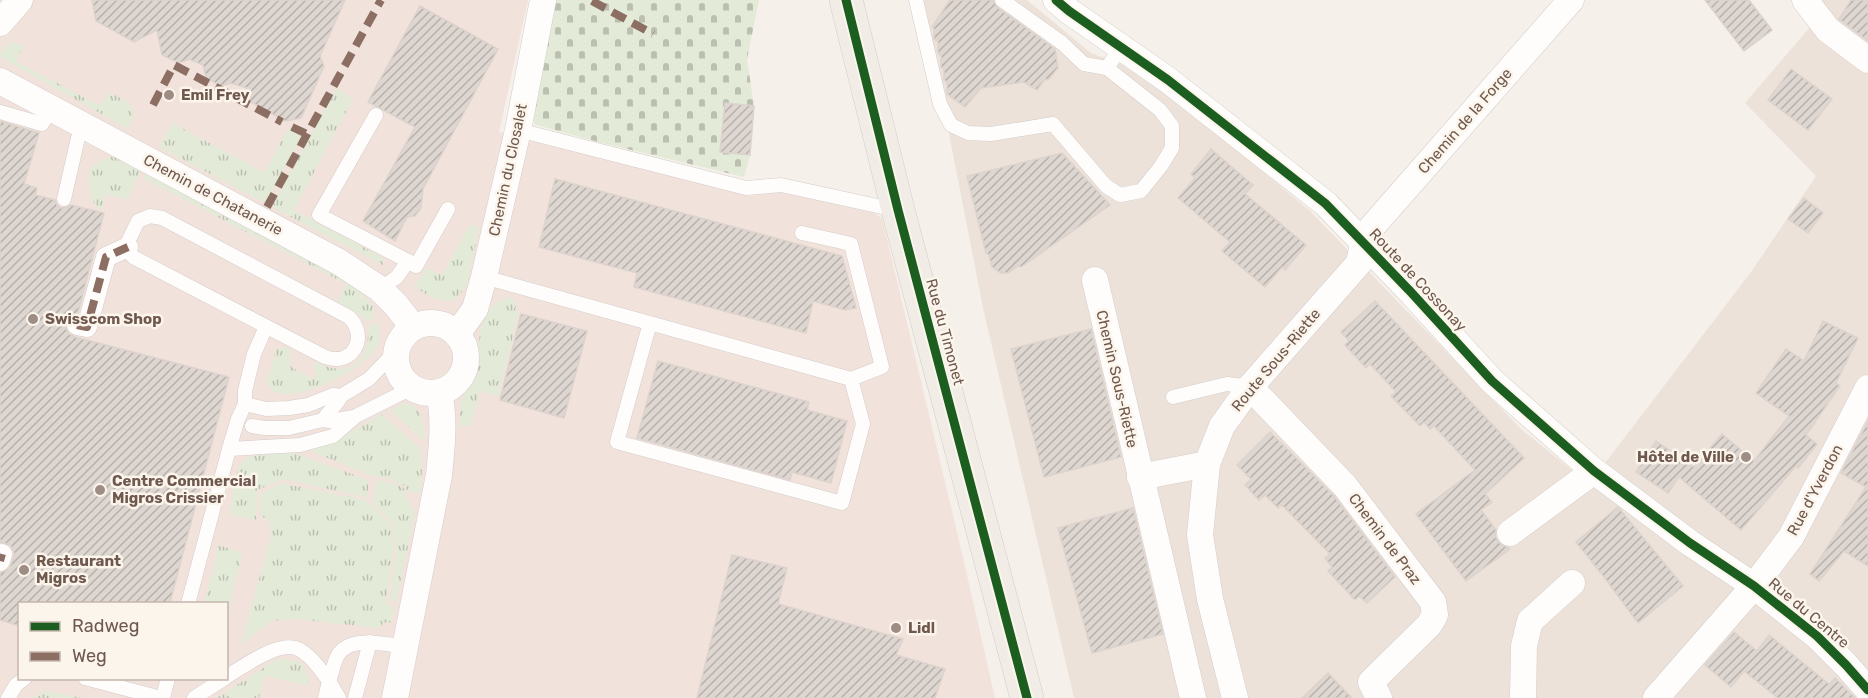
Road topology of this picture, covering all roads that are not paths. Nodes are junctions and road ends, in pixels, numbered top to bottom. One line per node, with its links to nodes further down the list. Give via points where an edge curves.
1 (20, 0): 9 (street)
2 (543, 0): 17 (street, Chemin du Closalet)
3 (846, 0): 20 (main road, Rue du Timonet)
4 (916, 0): 10 (lane, via 940,104 951,125 968,133 991,134 1053,124 1106,186 1120,195 1141,190 1161,166 1172,148 1172,126)
5 (1002, 0): 10 (lane, via 1062,43 1083,64)
6 (1056, 0): 10 (street, Route de Cossonay)
7 (1571, 0): 22 (street, Chemin de la Forge, via 1372,227)
8 (1804, 0): 11 (street, via 1828,30)
9 (0, 23)
10 (1114, 58): 22 (street, Route de Cossonay, via 1168,80 1326,204)
11 (1868, 60)
12 (0, 81): 13 (street, Chemin de Chatanerie)
13 (51, 109): 14 (lane, via 42,124); 16 (street, Chemin de Chatanerie)
14 (0, 112)
15 (376, 115): 24 (lane, via 319,215)
16 (84, 127): 18 (lane); 27 (street, Chemin de Chatanerie, via 339,262)
17 (518, 130): 20 (lane, via 746,188 781,185); 25 (street, Chemin du Closalet)
18 (64, 199)
19 (448, 209): 24 (lane, via 416,267)
20 (898, 210): 63 (main road, Rue du Timonet)
21 (801, 233): 34 (lane, via 851,244 882,367)
22 (1363, 244): 35 (street, Route Sous-Riette, via 1359,263); 47 (street, Route de Cossonay, via 1492,381)
23 (128, 247): 29 (street, via 106,257 87,327); 30 (lane, via 133,257); 30 (lane, via 138,220 162,218 349,317 357,327 359,341 346,357 332,360)
24 (408, 261): 27 (lane, via 397,277)
25 (484, 277): 28 (lane); 32 (street, Chemin du Closalet, via 475,309)
26 (1095, 280): 48 (street, Chemin Sous-Riette)
27 (380, 289): 31 (street, Chemin de Chatanerie)
28 (650, 323): 34 (lane); 34 (lane, via 617,442 842,503 863,424)
29 (77, 325)
30 (266, 327): 41 (lane, via 254,354)
31 (413, 327): 32 (street, via 422,323 441,324); 33 (street)
32 (457, 334): 38 (street, via 464,345 465,368 459,379)
33 (395, 352): 36 (street, via 398,373); 39 (lane, via 369,379)
34 (851, 379)
35 (1250, 387): 40 (lane, via 1227,384); 46 (street, Route Sous-Riette, via 1222,426); 74 (street, Chemin de Praz, via 1345,486 1433,602 1435,615 1429,625 1371,682)
36 (412, 388): 38 (street); 42 (lane)
37 (1868, 388): 51 (street, Rue d'Yverdon, via 1791,537)
38 (439, 393): 55 (street, via 439,474)
39 (341, 396): 41 (lane, via 290,408 266,409); 43 (lane)
40 (1173, 397)
41 (245, 404): 45 (lane)
42 (356, 416): 43 (lane); 45 (lane, via 333,436 318,441)
43 (323, 420): 44 (lane, via 289,428)
44 (252, 426)
45 (229, 449): 52 (lane)
46 (1207, 464): 48 (street); 53 (street, Route Sous-Riette, via 1200,535)
47 (1594, 471): 49 (street); 51 (street, Route de Cossonay)
48 (1140, 477): 56 (street, Chemin Sous-Riette)
49 (1510, 533)
50 (1572, 583): 75 (street, via 1530,621 1524,646)
51 (1754, 586): 64 (street, Rue du Centre, via 1817,636); 76 (street)
52 (188, 602)
53 (1220, 639): 56 (street); 73 (street, Route Sous-Riette)
54 (370, 642): 55 (lane); 61 (lane, via 339,653); 70 (lane)
55 (405, 647): 71 (street)
56 (1180, 647): 72 (street, Chemin Sous-Riette)
57 (228, 677): 61 (lane, via 277,648 288,646 315,662)
58 (22, 680): 65 (lane)
59 (167, 680): 66 (lane)
60 (223, 680): 67 (lane)
61 (329, 681): 68 (lane); 69 (lane)
62 (110, 682): 66 (lane)
63 (1023, 689)
64 (1868, 690)
65 (8, 698)
66 (162, 698)
67 (194, 698)
68 (325, 698)
69 (339, 698)
70 (355, 698)
71 (395, 698)
72 (1193, 698)
73 (1235, 698)
74 (1379, 698)
75 (1523, 698)
76 (1656, 698)

